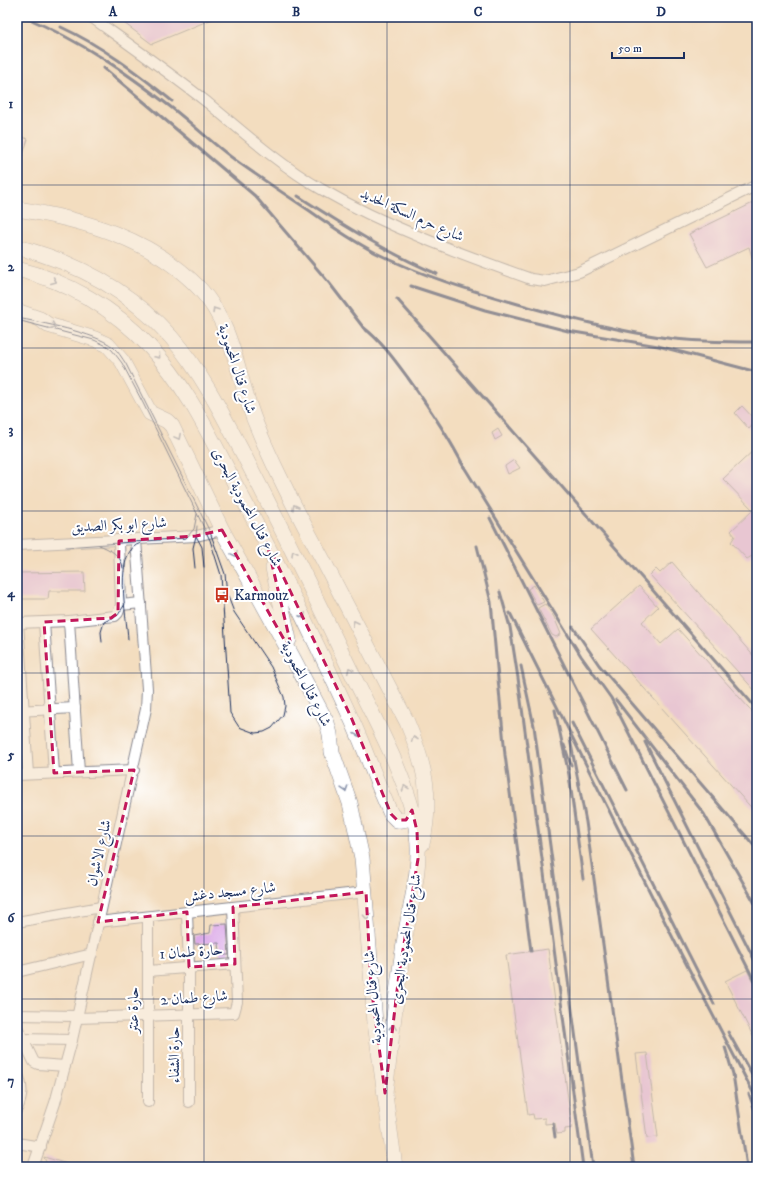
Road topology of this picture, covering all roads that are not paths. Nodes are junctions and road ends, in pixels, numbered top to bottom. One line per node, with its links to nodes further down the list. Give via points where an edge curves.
1 (91, 17): 2 (street, شارع حرم السكة الحديد, via 177,79 286,166 320,188 420,238 531,279 545,281 579,272)
2 (757, 185)
3 (17, 209): 27 (main road, شارع قنال المحمودية, one-way to 3, via 426,828 428,796 419,752 407,722 301,518 256,424 230,340 218,313 200,289 176,267 147,248 100,229 56,216)
4 (17, 247): 26 (main road, شارع قنال المحمودية البحرى, one-way to 4, via 392,757 294,553 198,373 171,337 120,292 75,267)
5 (17, 269): 10 (main road, شارع قنال المحمودية البحرى, one-way to 10, via 59,283 91,299 121,320 148,345 182,387)
6 (17, 311): 7 (main road, شارع قنال المحمودية, one-way to 7, via 40,319 48,325 95,339 113,349 150,413 167,421 176,433)
7 (222, 530): 8 (street, شارع ابو بكر الصديق, via 196,536); 17 (main road, شارع قنال المحمودية, one-way to 17)
8 (136, 540): 9 (street, شارع ابو بكر الصديق); 12 (street, شارع الاشوان)
9 (119, 541): 11 (street, شارع ابو بكر الصديق); 13 (street)
10 (267, 543): 17 (main road); 26 (main road, شارع قنال المحمودية البحرى, one-way to 26, via 351,717 392,814 397,820 406,820)
11 (17, 545)
12 (141, 603): 13 (street); 21 (street, شارع الاشوان, via 148,689)
13 (121, 605): 14 (street, via 118,613 111,618)
14 (69, 621): 15 (street); 18 (street)
15 (44, 622): 16 (street); 19 (street)
16 (18, 623): 20 (street)
17 (293, 658): 28 (main road, شارع قنال المحمودية, one-way to 28, via 329,728 332,752 350,804 357,834)
18 (75, 708): 19 (street); 22 (street)
19 (50, 710): 20 (street); 23 (street)
20 (21, 711): 24 (street)
21 (134, 770): 22 (street); 30 (street, شارع الاشوان)
22 (79, 772): 23 (street)
23 (54, 773): 24 (street)
24 (28, 774): 25 (street)
25 (17, 775)
26 (412, 810): 27 (main road, شارع قنال المحمودية البحرى, via 417,831)
27 (418, 859): 49 (main road, شارع قنال المحمودية البحرى, one-way to 27, via 399,974)
28 (366, 892): 29 (street, شارع مسجد دغش); 49 (main road, شارع قنال المحمودية, one-way to 49, via 371,985)
29 (233, 907): 31 (street, شارع مسجد دغش); 36 (street, شارع طمان 2)
30 (101, 908): 33 (street); 34 (street, شارع الاشوان)
31 (187, 912): 32 (street, شارع مسجد دغش); 37 (street, حارة الشفاء)
32 (148, 917): 34 (street, شارع مسجد دغش); 38 (street, حارة عنتر)
33 (17, 922)
34 (98, 922): 35 (street, شارع الاشوان)
35 (92, 954): 39 (street); 43 (street, شارع الاشوان)
36 (235, 964): 37 (street, حارة طمان 1); 41 (street, شارع طمان 2, via 234,1013)
37 (189, 968): 38 (street, حارة طمان 1); 41 (street, حارة الشفاء)
38 (148, 970): 42 (street, حارة عنتر)
39 (17, 972)
40 (17, 1015): 43 (street, شارع طمان 2)
41 (190, 1015): 42 (street, شارع طمان 2); 51 (street, حارة الشفاء)
42 (148, 1016): 43 (street, شارع طمان 2); 50 (street, حارة عنتر)
43 (77, 1017): 46 (street, شارع الاشوان)
44 (17, 1027): 45 (street)
45 (22, 1039): 46 (street); 47 (street, via 34,1062)
46 (72, 1040): 47 (street, شارع الاشوان)
47 (65, 1066): 54 (street, شارع الاشوان)
48 (17, 1072): 52 (street, via 23,1085)
49 (385, 1093): 56 (main road, شارع قنال المحمودية)
50 (148, 1102)
51 (189, 1102)
52 (17, 1109)
53 (17, 1144): 54 (street)
54 (41, 1148): 55 (street, شارع الاشوان)
55 (33, 1167)
56 (394, 1167)

